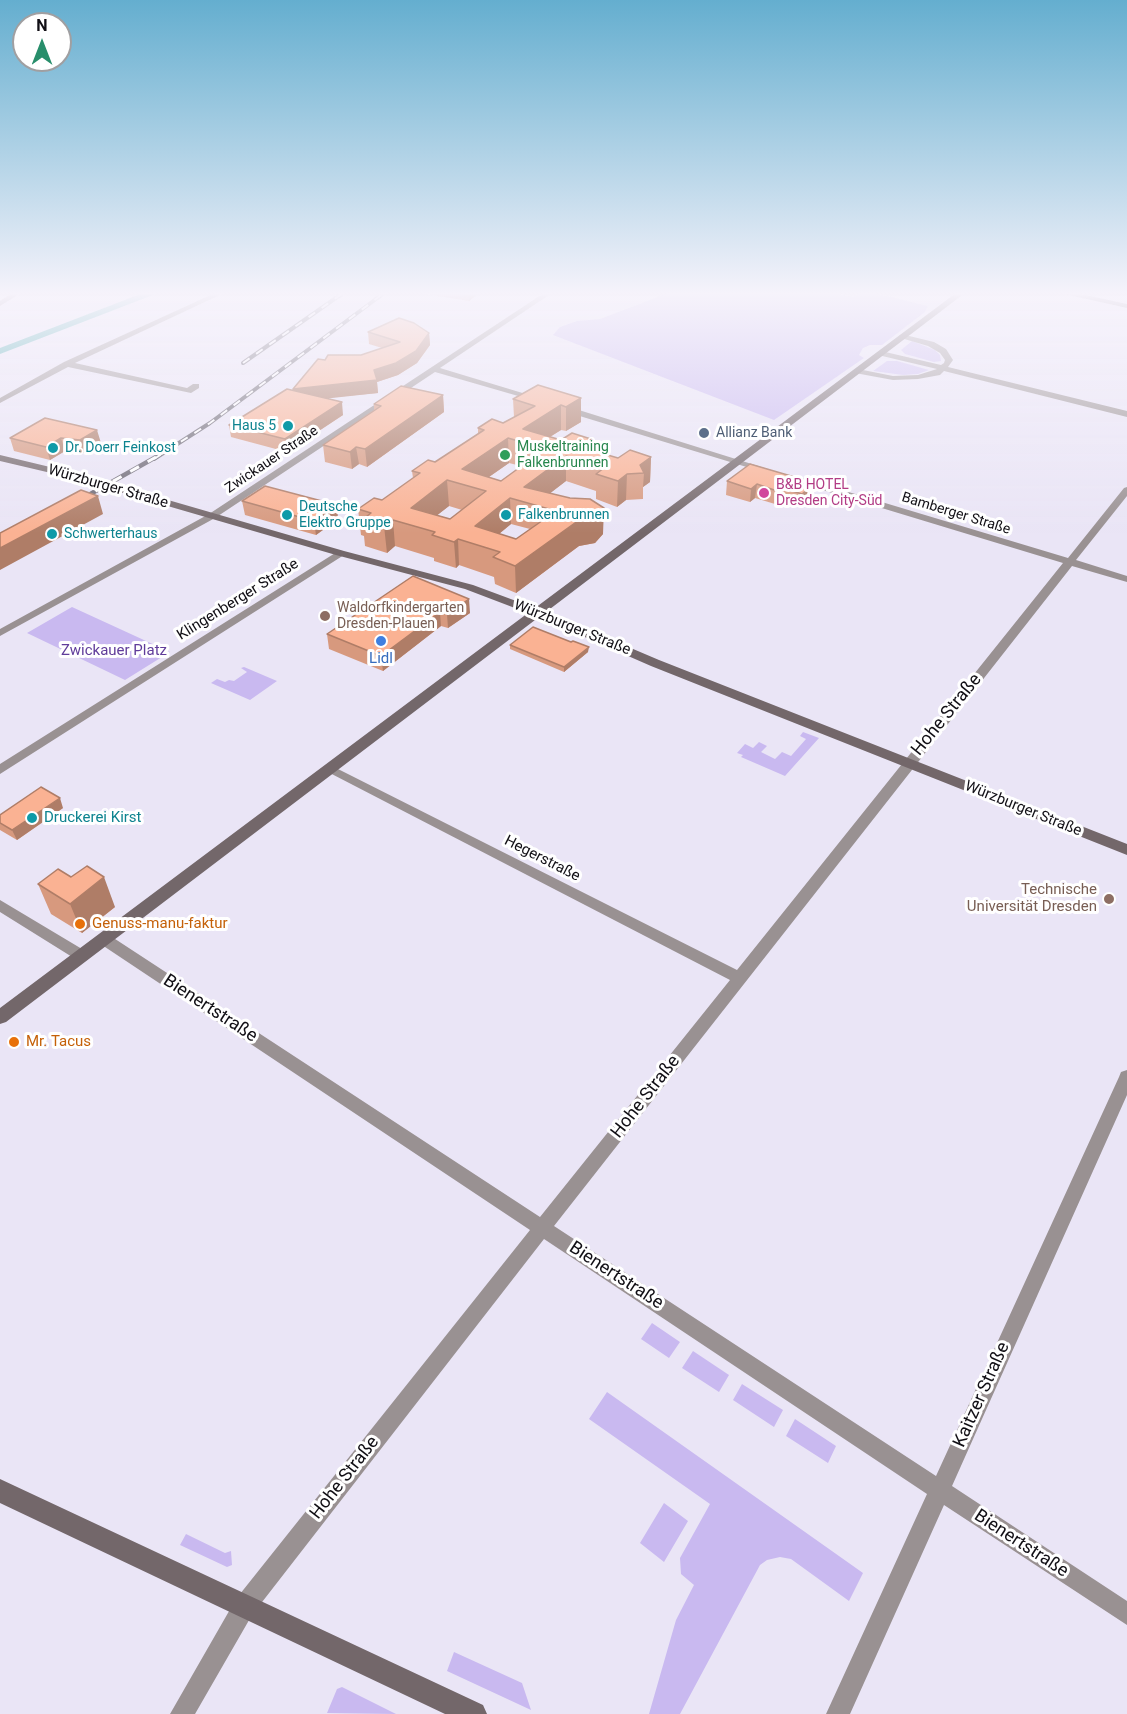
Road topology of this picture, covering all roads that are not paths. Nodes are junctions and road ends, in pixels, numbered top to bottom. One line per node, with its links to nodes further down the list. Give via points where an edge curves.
1 (51, 373): 10 (street)
2 (107, 373): 9 (street, via 188,391)
3 (428, 373): 15 (street, Zwickauer Straße)
4 (447, 373): 13 (street, Bamberger Straße)
5 (855, 373): 13 (street)
6 (867, 373): 7 (street, via 907,378)
7 (932, 373)
8 (963, 373): 11 (street)
9 (195, 386)
10 (0, 402)
11 (1127, 414)
12 (0, 458): 15 (street, Würzburger Straße)
13 (738, 461): 17 (street, Bamberger Straße); 19 (street)
14 (1127, 490): 17 (street, Hohe Straße)
15 (212, 516): 16 (street, Würzburger Straße); 20 (street, Zwickauer Straße)
16 (340, 553): 19 (street, Würzburger Straße, via 469,587); 22 (street, Klingenberger Straße)
17 (1070, 562): 18 (street, Bamberger Straße); 21 (street, Hohe Straße)
18 (1127, 579)
19 (536, 612): 21 (street, Würzburger Straße); 23 (street)
20 (0, 633)
21 (909, 764): 24 (street, Würzburger Straße); 28 (street, Hohe Straße)
22 (0, 770)
23 (330, 770): 26 (street); 28 (street, Hegerstraße)
24 (1127, 850)
25 (0, 905): 27 (street)
26 (104, 939): 27 (street); 31 (street, Bienertstraße)
27 (82, 956): 29 (street)
28 (740, 978): 31 (street, Hohe Straße)
29 (0, 1017)
30 (1127, 1077): 32 (street, Kaitzer Straße)
31 (543, 1228): 32 (street, Bienertstraße); 34 (street, Hohe Straße)
32 (939, 1490): 35 (street, Bienertstraße); 38 (street, Kaitzer Straße)
33 (0, 1491): 34 (street)
34 (244, 1607): 36 (street, Hohe Straße); 37 (street)
35 (1127, 1614)
36 (182, 1714)
37 (474, 1714)
38 (838, 1714)

